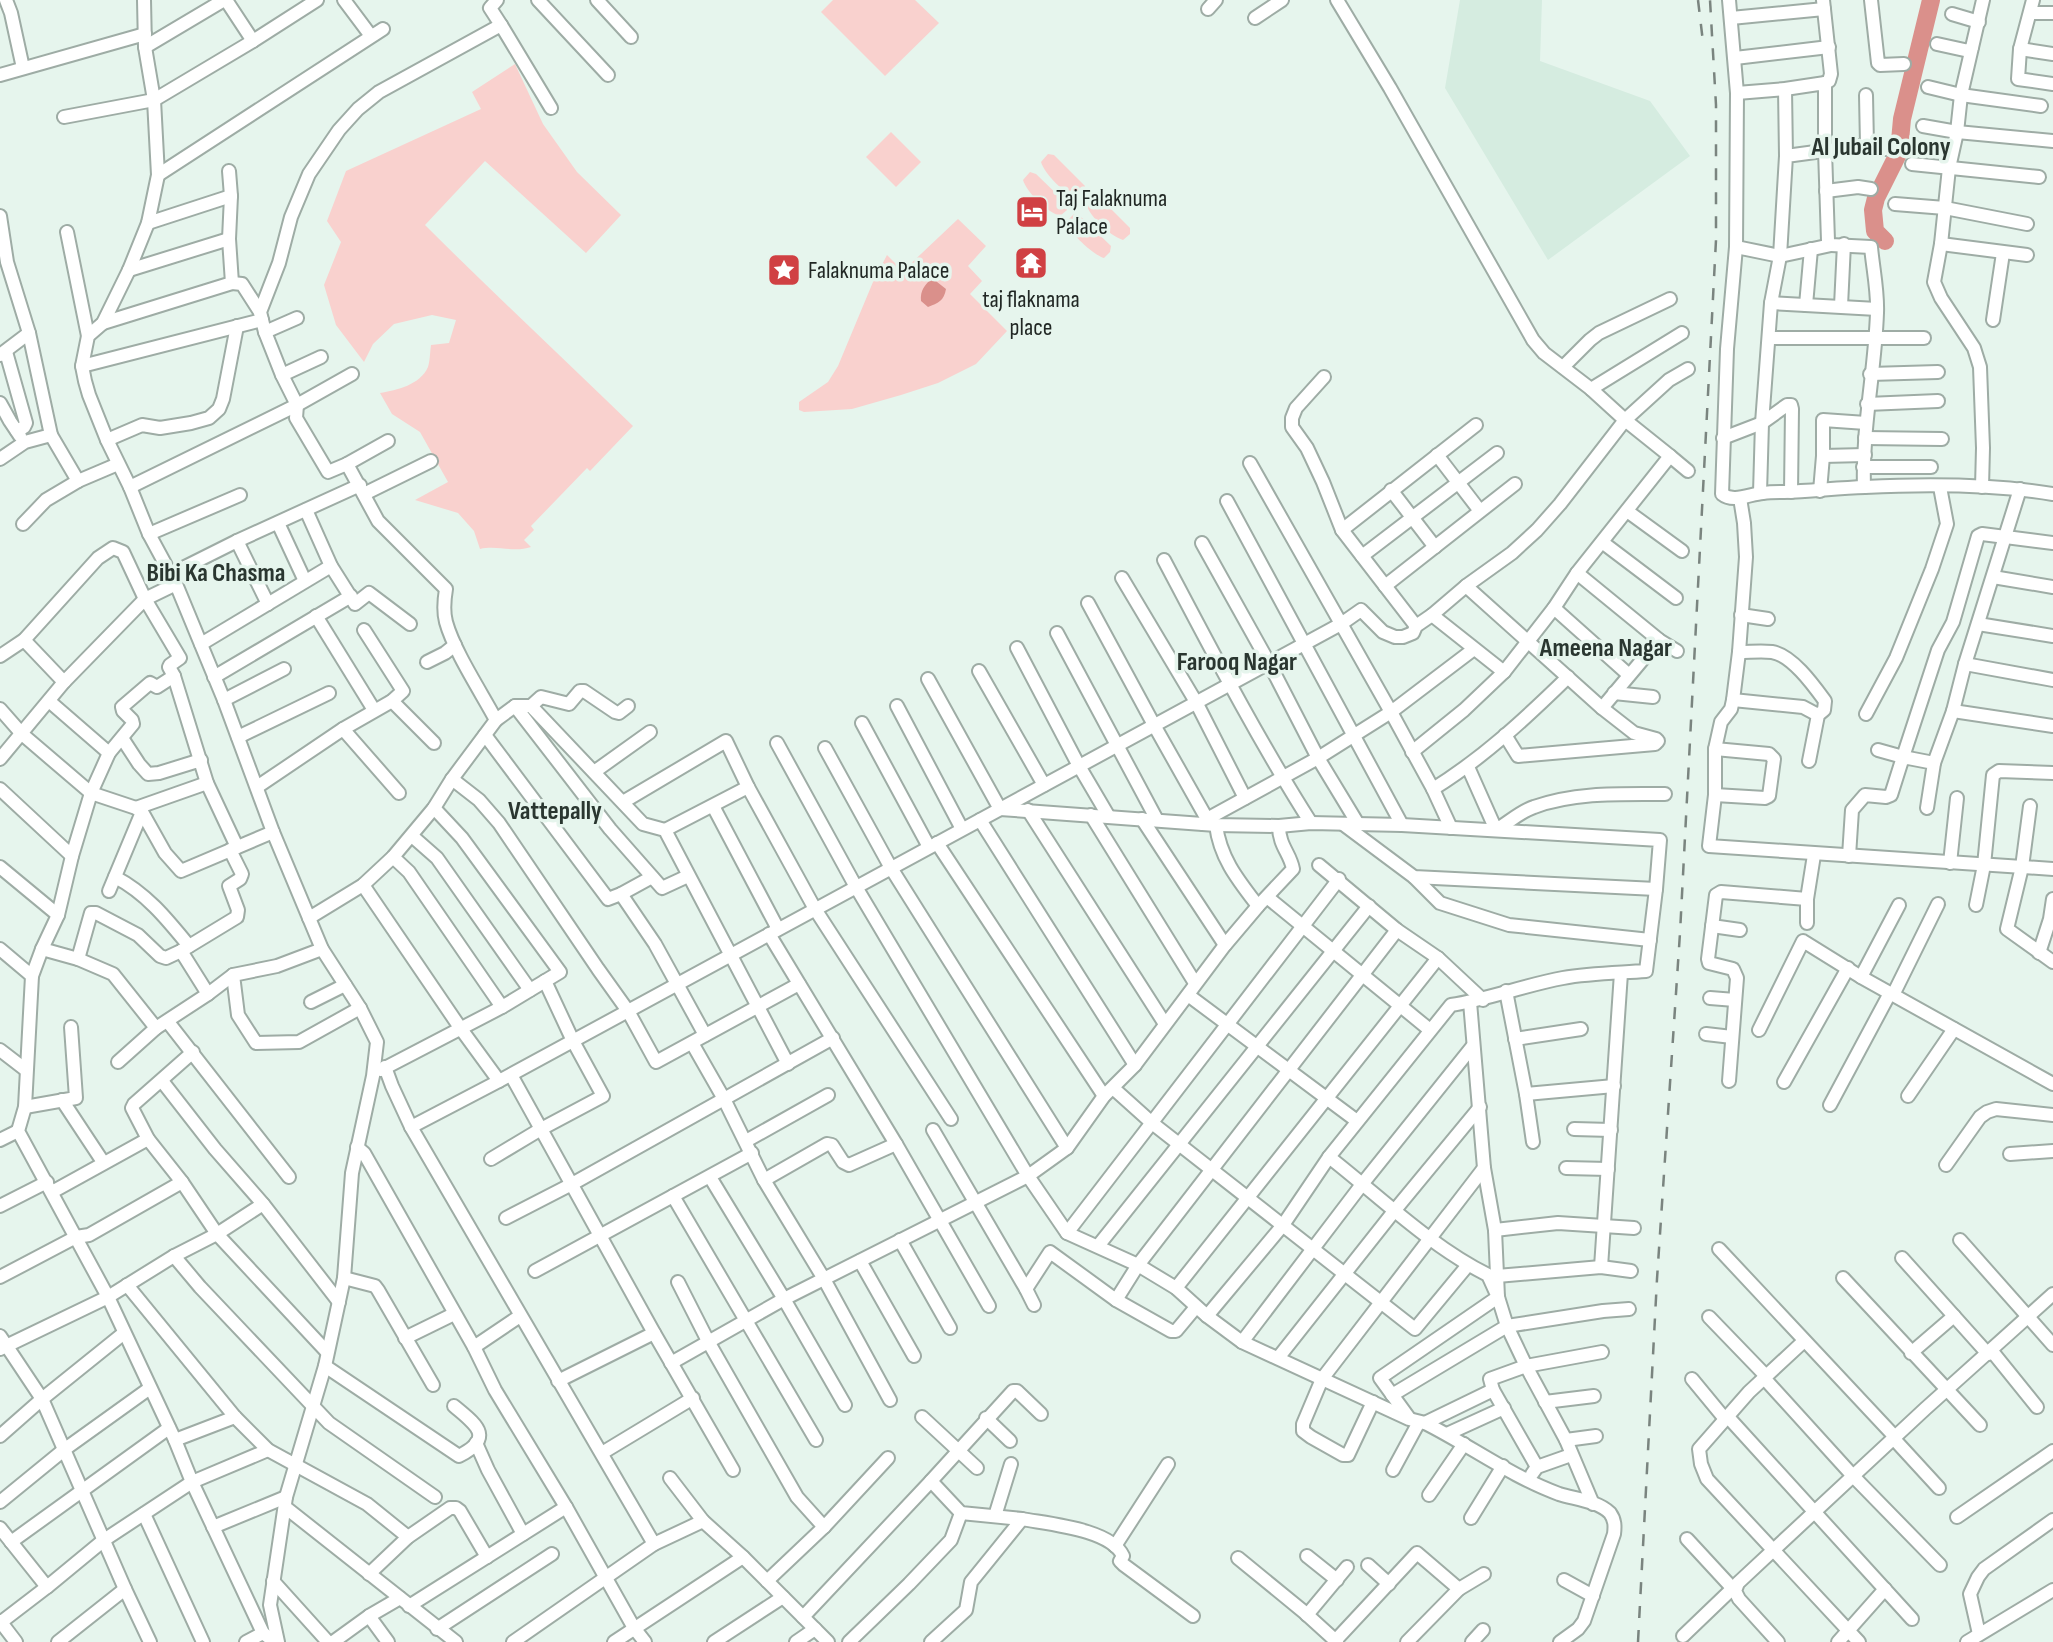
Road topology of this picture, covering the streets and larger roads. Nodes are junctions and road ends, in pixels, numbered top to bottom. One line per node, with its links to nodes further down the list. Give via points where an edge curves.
1 (144, 0): 25 (street)
2 (225, 0): 25 (street); 26 (street)
3 (317, 0): 26 (street)
4 (344, 0): 23 (street)
5 (497, 0): 21 (street, via 490,8)
6 (538, 0): 36 (street)
7 (597, 0): 24 (street)
8 (1281, 0): 18 (street)
9 (1337, 0): 98 (street, via 1533,340)
10 (1729, 0): 19 (street)
11 (1871, 0): 33 (street, via 1878,63)
12 (1983, 0): 20 (street)
13 (1823, 5): 19 (street); 28 (street)
14 (2032, 6): 16 (street); 30 (street)
15 (9, 7): 34 (street)
16 (2053, 13)
17 (1952, 14): 20 (street)
18 (1255, 18)
19 (1731, 18): 32 (street)
20 (1979, 22): 29 (street)
21 (501, 25): 46 (street); 86 (street, via 379,92 339,130 309,174 291,217)
22 (383, 29): 23 (street)
23 (371, 36): 58 (street)
24 (631, 37)
25 (145, 41): 34 (street); 44 (street)
26 (253, 41): 44 (street)
27 (1937, 44): 29 (street, via 1969,51)
28 (1829, 47): 32 (street); 37 (street, via 1831,74)
29 (1972, 47): 43 (street)
30 (2020, 49): 31 (street); 38 (street, via 2018,79)
31 (2053, 54)
32 (1735, 58): 41 (street)
33 (1905, 64)
34 (23, 68): 35 (street)
35 (0, 75)
36 (608, 75)
37 (1825, 83): 40 (street); 53 (street)
38 (2053, 84)
39 (1928, 87): 43 (street)
40 (1785, 89): 41 (street); 54 (street)
41 (1737, 93): 72 (street)
42 (1866, 95): 51 (street)
43 (1961, 95): 45 (street); 49 (street)
44 (153, 100): 47 (street); 58 (street)
45 (2042, 106)
46 (551, 108)
47 (64, 117)
48 (1923, 126): 49 (street)
49 (1957, 132): 50 (street); 56 (street)
50 (2053, 141)
51 (1867, 145): 52 (street); 53 (street)
52 (1885, 149)
53 (1825, 150): 54 (street); 61 (street)
54 (1786, 156): 75 (street)
55 (1912, 164): 56 (street)
56 (1949, 169): 59 (street); 64 (street)
57 (229, 171): 62 (street)
58 (158, 174): 66 (street)
59 (2039, 177)
60 (1871, 189): 61 (street)
61 (1826, 191): 71 (street, via 1828,242)
62 (231, 196): 66 (street); 69 (street)
63 (1895, 204): 64 (street)
64 (1945, 208): 67 (street); 70 (street)
65 (0, 216): 89 (street, via 7,262)
66 (148, 223): 77 (street)
67 (2027, 224)
68 (66, 232): 91 (street)
69 (229, 239): 77 (street); 78 (street)
70 (1941, 244): 74 (street); 139 (street, via 1936,289 1974,348 1980,366)
71 (1838, 245): 73 (street); 82 (street); 83 (street, via 1871,247)
72 (1736, 247): 75 (street); 116 (street)
73 (1811, 249): 75 (street); 81 (street)
74 (2003, 253): 76 (street); 85 (street)
75 (1780, 256): 80 (street)
76 (2026, 256)
77 (129, 270): 87 (street)
78 (232, 283): 86 (street, via 242,284); 87 (street)
79 (1670, 299): 98 (street, via 1599,333)
80 (1771, 303): 81 (street); 92 (street)
81 (1806, 305): 82 (street)
82 (1841, 306): 83 (street)
83 (1877, 309): 94 (street)
84 (296, 318): 86 (street)
85 (1993, 320)
86 (262, 321): 88 (street); 103 (street)
87 (103, 323): 91 (street)
88 (237, 326): 97 (street); 119 (street, via 223,399 209,418 160,428 142,425)
89 (29, 333): 95 (street); 115 (street)
90 (1682, 333): 105 (street)
91 (88, 336): 97 (street)
92 (1769, 338): 94 (street); 111 (street)
93 (1924, 338): 94 (street)
94 (1875, 339): 102 (street)
95 (3, 353): 114 (street, via 26,423)
96 (321, 357): 103 (street)
97 (82, 366): 119 (street)
98 (1563, 367): 105 (street)
99 (1688, 369): 110 (street)
100 (1938, 372): 102 (street)
101 (352, 374): 109 (street)
102 (1870, 374): 108 (street)
103 (282, 375): 109 (street)
104 (1324, 377): 156 (street, via 1296,408 1292,427 1307,448)
105 (1591, 389): 110 (street)
106 (1938, 401): 108 (street)
107 (0, 403): 114 (street)
108 (1867, 404): 112 (street)
109 (297, 405): 130 (street, via 296,418 328,472); 136 (street)
110 (1625, 420): 123 (street); 174 (street, via 1537,530)
111 (1762, 423): 116 (street); 144 (street, via 1787,405 1792,407); 145 (street)
112 (1866, 423): 117 (street); 124 (street, via 1823,420)
113 (1476, 425): 122 (street)
114 (13, 430): 115 (street); 125 (street)
115 (51, 435): 133 (street)
116 (1723, 438): 148 (street, via 1722,494)
117 (1865, 438): 118 (street); 127 (street)
118 (1942, 439)
119 (107, 440): 129 (street)
120 (388, 441): 130 (street)
121 (1497, 453): 134 (street)
122 (1437, 455): 134 (street); 142 (street)
123 (1670, 456): 132 (street); 152 (street)
124 (1824, 456): 127 (street); 143 (street)
125 (0, 459)
126 (431, 461): 140 (street)
127 (1864, 461): 131 (street); 137 (street)
128 (1250, 463): 187 (street)
129 (118, 464): 133 (street); 136 (street)
130 (347, 464): 140 (street)
131 (1931, 467)
132 (1688, 471)
133 (78, 481): 155 (street, via 46,500)
134 (1458, 482): 151 (street); 153 (street)
135 (1516, 484): 151 (street)
136 (130, 487): 157 (street)
137 (1864, 487): 138 (street); 143 (street)
138 (1940, 487): 139 (street); 235 (street, via 1947,524 1936,558 1896,658)
139 (1982, 487): 141 (street)
140 (362, 489): 150 (street); 198 (street, via 379,521 446,589 443,604)
141 (2020, 489): 146 (street); 158 (street)
142 (1391, 490): 153 (street); 156 (street)
143 (1820, 491): 144 (street)
144 (1791, 492): 145 (street)
145 (1760, 493): 148 (street)
146 (2053, 494)
147 (240, 495): 157 (street)
148 (1740, 498): 183 (street, via 1746,557)
149 (1227, 501): 196 (street)
150 (306, 510): 154 (street); 167 (street)
151 (1480, 511): 163 (street)
152 (1627, 511): 160 (street); 164 (street)
153 (1413, 517): 163 (street); 165 (street)
154 (278, 523): 159 (street); 172 (street)
155 (23, 524)
156 (1342, 530): 165 (street)
157 (149, 534): 171 (street)
158 (2006, 536): 162 (street); 169 (street); 257 (street, via 1982,534 1976,539 1953,622 1935,659)
159 (237, 541): 171 (street); 180 (street)
160 (1602, 542): 168 (street); 177 (street)
161 (1202, 543): 205 (street)
162 (2053, 543)
163 (1435, 547): 173 (street)
164 (1682, 551)
165 (1362, 556): 173 (street)
166 (1164, 560): 217 (street)
167 (331, 566): 172 (street); 176 (street)
168 (1577, 573): 181 (street); 195 (street)
169 (1993, 577): 175 (street); 188 (street)
170 (1122, 578): 225 (street)
171 (173, 579): 178 (street); 197 (street)
172 (305, 581): 180 (street)
173 (1385, 586): 189 (street)
174 (1466, 586): 182 (street); 194 (street)
175 (2053, 587)
176 (351, 596): 184 (street); 186 (street, via 355,604 369,593)
177 (1676, 598)
178 (145, 599): 193 (street, via 123,552 113,548); 211 (street, via 180,658 169,667); 216 (street)
179 (1088, 603): 239 (street)
180 (268, 604): 197 (street)
181 (1554, 608): 194 (street); 210 (street)
182 (1432, 615): 189 (street); 200 (street)
183 (1741, 615): 185 (street); 202 (street)
184 (316, 616): 212 (street); 232 (street)
185 (1768, 619)
186 (410, 624)
187 (1341, 624): 189 (street, via 1361,610 1383,632 1395,637 1413,633); 196 (street); 234 (street)
188 (1978, 624): 192 (street); 206 (street)
189 (1416, 626)
190 (364, 630): 224 (street, via 403,691)
191 (1057, 633): 251 (street)
192 (2053, 636)
193 (24, 640): 203 (street); 216 (street)
194 (1529, 640): 209 (street); 213 (street)
195 (1659, 640): 201 (street); 210 (street)
196 (1305, 643): 205 (street); 244 (street)
197 (201, 644): 212 (street)
198 (455, 645): 204 (street); 237 (street)
199 (1017, 648): 263 (street)
200 (1474, 649): 209 (street); 234 (street)
201 (1677, 651)
202 (1739, 652): 222 (street); 236 (street, via 1772,652 1787,660 1825,701)
203 (0, 656)
204 (427, 662)
205 (1269, 663): 217 (street); 258 (street)
206 (1965, 664): 215 (street); 233 (street)
207 (284, 669): 221 (street)
208 (979, 671): 270 (street)
209 (1504, 672): 255 (street)
210 (1629, 675): 219 (street)
211 (174, 676): 248 (street, via 157,687 150,683 122,707 133,722); 260 (street)
212 (214, 677): 221 (street)
213 (1568, 677): 230 (street); 246 (street)
214 (928, 679): 286 (street)
215 (2053, 680)
216 (64, 682): 223 (street)
217 (1229, 684): 225 (street); 267 (street)
218 (329, 693): 247 (street)
219 (1614, 693): 220 (street); 230 (street)
220 (1653, 697)
221 (224, 700): 247 (street)
222 (1733, 700): 236 (street, via 1803,707); 253 (street, via 1721,722)
223 (49, 701): 243 (street); 256 (street)
224 (392, 701): 232 (street); 249 (street)
225 (1196, 702): 239 (street); 279 (street)
226 (515, 706): 227 (street); 237 (street); 321 (street)
227 (531, 706): 228 (street, via 541,698 569,704 580,691 615,712); 265 (street)
228 (628, 706)
229 (897, 706): 301 (street)
230 (1602, 708): 246 (street, via 1634,733 1658,743 1518,756)
231 (0, 709): 243 (street)
232 (374, 710): 241 (street)
233 (1952, 711): 240 (street); 262 (street)
234 (1391, 712): 244 (street); 255 (street)
235 (1866, 714)
236 (1818, 715): 261 (street)
237 (496, 720): 245 (street)
238 (862, 723): 306 (street)
239 (1154, 725): 251 (street); 294 (street)
240 (2053, 726)
241 (343, 729): 271 (street); 276 (street)
242 (650, 732): 265 (street)
243 (22, 734): 259 (street); 275 (street)
244 (1354, 734): 258 (street); 298 (street)
245 (485, 735): 268 (street); 328 (street, via 607,899)
246 (1505, 735): 264 (street)
247 (238, 737): 271 (street)
248 (122, 738): 256 (street); 260 (street, via 150,775)
249 (434, 743)
250 (777, 743): 325 (street)
251 (1116, 746): 263 (street); 293 (street)
252 (825, 748): 317 (street)
253 (1715, 749): 278 (street); 278 (street, via 1769,754 1774,759 1769,796)
254 (1878, 750): 257 (street)
255 (1412, 751): 274 (street)
256 (109, 753): 275 (street)
257 (1903, 757): 262 (street); 310 (street, via 1891,795 1865,795 1852,810)
258 (1318, 758): 267 (street); 297 (street)
259 (0, 759)
260 (201, 760): 269 (street)
261 (1809, 761)
262 (1934, 763): 285 (street)
263 (1079, 766): 270 (street); 290 (street)
264 (1468, 767): 274 (street); 303 (street)
265 (594, 772): 281 (street)
266 (2053, 773): 314 (street, via 1995,773)
267 (1282, 777): 279 (street); 295 (street)
268 (452, 779): 284 (street); 382 (street, via 499,823)
269 (207, 783): 287 (street); 307 (street)
270 (1044, 785): 286 (street)
271 (257, 787): 304 (street)
272 (748, 787): 281 (street, via 726,741); 282 (street); 336 (street)
273 (0, 789): 309 (street)
274 (1433, 789): 300 (street)
275 (91, 793): 287 (street); 309 (street)
276 (399, 793)
277 (1665, 794): 303 (street, via 1573,798 1532,807)
278 (1715, 795): 308 (street, via 1709,846)
279 (1245, 798): 294 (street)
280 (1957, 798): 312 (street)
281 (623, 802): 302 (street, via 643,824)
282 (713, 806): 302 (street); 345 (street)
283 (2030, 806): 316 (street)
284 (434, 808): 305 (street); 364 (street, via 462,838 560,972)
285 (1927, 808)
286 (1000, 809): 288 (street); 292 (street)
287 (139, 810): 307 (street, via 181,871); 320 (street)
288 (1028, 810): 289 (street); 384 (street)
289 (1091, 815): 290 (street); 365 (street)
290 (1109, 817): 291 (street)
291 (1142, 819): 293 (street); 347 (street)
292 (980, 820): 301 (street); 406 (street)
293 (1157, 820): 294 (street)
294 (1208, 822): 299 (street); 331 (street, via 1233,874)
295 (1311, 823): 296 (street); 299 (street)
296 (1343, 823): 297 (street); 322 (street)
297 (1357, 824): 298 (street)
298 (1402, 825): 300 (street)
299 (1279, 826): 331 (street, via 1293,869)
300 (1451, 828): 303 (street)
301 (962, 829): 306 (street)
302 (665, 830): 319 (street)
303 (1496, 830): 326 (street, via 1660,840)
304 (273, 832): 307 (street); 338 (street)
305 (412, 836): 311 (street); 369 (street, via 438,858)
306 (933, 845): 317 (street); 417 (street)
307 (233, 849): 350 (street, via 242,874 229,886 239,914)
308 (1814, 855): 310 (street); 329 (street)
309 (72, 856): 337 (street)
310 (1849, 856): 312 (street)
311 (393, 857): 324 (street); 380 (street)
312 (1950, 863): 314 (street)
313 (1319, 865): 323 (street)
314 (1984, 865): 316 (street); 334 (street)
315 (0, 867): 337 (street)
316 (2022, 867): 318 (street); 353 (street, via 2007,929)
317 (891, 868): 325 (street); 444 (street)
318 (2053, 869)
319 (688, 876): 321 (street, via 662,888); 354 (street)
320 (115, 877): 327 (street); 350 (street, via 161,912)
321 (652, 877): 328 (street)
322 (1414, 877): 326 (street); 346 (street, via 1440,903 1509,925)
323 (1339, 880): 335 (street); 341 (street)
324 (363, 885): 338 (street); 388 (street)
325 (856, 887): 336 (street); 455 (street)
326 (1656, 889): 346 (street)
327 (109, 891)
328 (621, 894): 366 (street)
329 (1807, 899): 340 (street); 342 (street, via 1717,893)
330 (2053, 900): 339 (street)
331 (1263, 901): 341 (street); 347 (street)
332 (1937, 904): 372 (street)
333 (1899, 905): 363 (street)
334 (1976, 905)
335 (1368, 906): 343 (street); 352 (street)
336 (815, 909): 345 (street); 428 (street)
337 (58, 915): 348 (street)
338 (309, 918): 351 (street)
339 (2051, 919): 353 (street)
340 (1807, 923)
341 (1301, 926): 352 (street); 385 (street)
342 (1712, 926): 344 (street); 375 (street, via 1709,963 1736,972)
343 (1397, 930): 355 (street); 361 (street)
344 (1740, 930)
345 (774, 932): 354 (street); 367 (street)
346 (1650, 940): 359 (street, via 1646,971)
347 (1225, 945): 365 (street)
348 (42, 948): 356 (street); 362 (street)
349 (0, 949): 362 (street)
350 (185, 949): 356 (street, via 166,958 160,956 138,935 92,912); 371 (street)
351 (322, 950): 360 (street); 368 (street)
352 (1332, 951): 361 (street); 400 (street)
353 (2039, 953): 357 (street)
354 (732, 955): 366 (street); 379 (street)
355 (1438, 958): 376 (street); 378 (street)
356 (78, 959): 387 (street, via 113,974)
357 (2053, 962)
358 (1848, 968): 363 (street); 392 (street, via 1803,941); 414 (street)
359 (1621, 973): 370 (street, via 1566,978); 416 (street)
360 (233, 975): 371 (street); 381 (street, via 238,1016 256,1043 299,1042)
361 (1363, 975): 378 (street); 409 (street)
362 (32, 976): 408 (street)
363 (1861, 977): 372 (street)
364 (545, 981): 369 (street); 398 (street)
365 (1195, 983): 373 (street)
366 (677, 984): 382 (street); 394 (street)
367 (799, 984): 379 (street); 396 (street)
368 (345, 985): 377 (street); 381 (street)
369 (530, 990): 380 (street)
370 (1506, 991): 376 (street); 397 (street)
371 (208, 994): 383 (street)
372 (1891, 994): 390 (street); 424 (street)
373 (1188, 995): 384 (street); 385 (street)
374 (1710, 998): 375 (street)
375 (1735, 1000): 395 (street)
376 (1476, 1001): 391 (street, via 1451,1005); 401 (street)
377 (312, 1002)
378 (1401, 1005): 391 (street); 421 (street)
379 (757, 1006): 394 (street); 405 (street)
380 (502, 1007): 388 (street)
381 (360, 1008): 410 (street, via 377,1042)
382 (628, 1011): 398 (street); 399 (street, via 656,1062)
383 (168, 1022): 387 (street); 403 (street)
384 (1165, 1024): 406 (street)
385 (1228, 1025): 400 (street); 430 (street)
386 (71, 1027): 423 (street, via 76,1098)
387 (156, 1028): 404 (street)
388 (461, 1029): 407 (street); 411 (street)
389 (1581, 1029): 397 (street)
390 (1954, 1029): 415 (street); 420 (street)
391 (1430, 1030): 429 (street)
392 (1759, 1030)
393 (1706, 1034): 395 (street)
394 (705, 1035): 399 (street)
395 (1732, 1037): 413 (street)
396 (833, 1038): 405 (street); 440 (street)
397 (1515, 1039): 418 (street)
398 (573, 1041): 411 (street); 432 (street, via 603,1096)
399 (692, 1043): 422 (street)
400 (1257, 1046): 409 (street); 441 (street)
401 (1472, 1047): 426 (street); 460 (street)
402 (0, 1050): 408 (street)
403 (192, 1052): 412 (street); 456 (street)
404 (118, 1062)
405 (788, 1064): 422 (street)
406 (1135, 1065): 417 (street)
407 (385, 1066): 410 (street); 431 (street)
408 (26, 1070): 425 (street)
409 (1289, 1070): 421 (street); 454 (street)
410 (373, 1076): 442 (street)
411 (505, 1078): 431 (street); 432 (street)
412 (162, 1081): 437 (street, via 132,1108); 466 (street)
413 (1729, 1081)
414 (1784, 1082)
415 (2053, 1084)
416 (1614, 1086): 418 (street); 435 (street)
417 (1109, 1092): 430 (street); 444 (street)
418 (1526, 1094): 439 (street)
419 (828, 1095): 443 (street)
420 (1908, 1096)
421 (1327, 1098): 429 (street); 464 (street)
422 (724, 1099): 443 (street); 461 (street)
423 (62, 1100): 425 (street); 449 (street)
424 (1830, 1105)
425 (25, 1107): 436 (street)
426 (1480, 1107): 451 (street); 468 (street)
427 (2053, 1115): 450 (street, via 1987,1112)
428 (951, 1119)
429 (1357, 1121): 447 (street)
430 (1152, 1123): 441 (street); 475 (street)
431 (411, 1127): 515 (street)
432 (541, 1129): 448 (street); 461 (street)
433 (1574, 1129): 435 (street)
434 (933, 1130): 465 (street)
435 (1611, 1130): 453 (street)
436 (18, 1131): 438 (street); 462 (street)
437 (148, 1139): 449 (street); 459 (street)
438 (0, 1140)
439 (1532, 1142)
440 (896, 1143): 458 (street, via 849,1166 827,1144); 470 (street)
441 (1179, 1144): 454 (street); 482 (street)
442 (357, 1147): 496 (street); 514 (street)
443 (749, 1147): 457 (street); 458 (street)
444 (1067, 1148): 455 (street)
445 (2053, 1151): 446 (street)
446 (2010, 1154)
447 (1329, 1157): 460 (street); 471 (street)
448 (491, 1158)
449 (103, 1162): 462 (street)
450 (1946, 1165)
451 (1484, 1168): 474 (street); 479 (street)
452 (1566, 1168): 453 (street)
453 (1608, 1169): 472 (street)
454 (1211, 1170): 464 (street); 488 (street)
455 (1028, 1176): 465 (street); 475 (street)
456 (289, 1177)
457 (710, 1177): 463 (street); 506 (street)
458 (764, 1180): 497 (street)
459 (181, 1182): 476 (street); 478 (street, via 89,1235)
460 (1363, 1183): 468 (street); 484 (street)
461 (572, 1184): 469 (street); 477 (street)
462 (49, 1187): 467 (street); 478 (street)
463 (673, 1196): 477 (street); 519 (street)
464 (1247, 1197): 471 (street); 501 (street)
465 (974, 1202): 470 (street); 502 (street)
466 (263, 1204): 476 (street); 508 (street)
467 (0, 1206)
468 (1395, 1210): 479 (street); 493 (street)
469 (506, 1218)
470 (939, 1220): 480 (street); 511 (street)
471 (1283, 1225): 484 (street); 513 (street)
472 (1603, 1226): 473 (street); 474 (street, via 1558,1223); 490 (street)
473 (1634, 1228)
474 (1495, 1230): 494 (street)
475 (1067, 1233): 482 (street)
476 (217, 1234): 485 (street); 531 (street)
477 (600, 1235): 491 (street); 523 (street)
478 (76, 1237): 495 (street); 504 (street)
479 (1430, 1238): 489 (street); 509 (street)
480 (900, 1240): 487 (street); 521 (street)
481 (1960, 1240): 518 (street)
482 (1098, 1246): 488 (street)
483 (1719, 1249): 525 (street)
484 (1314, 1250): 493 (street); 526 (street)
485 (174, 1256): 500 (street); 556 (street)
486 (1902, 1258): 516 (street)
487 (860, 1261): 497 (street); 535 (street)
488 (1138, 1265): 501 (street); 507 (street)
489 (1468, 1265): 505 (street, via 1489,1275); 509 (street, via 1415,1329)
490 (1601, 1267): 492 (street); 494 (street)
491 (535, 1271)
492 (1631, 1271)
493 (1345, 1273): 509 (street); 536 (street)
494 (1497, 1276): 505 (street)
495 (0, 1278)
496 (344, 1278): 508 (street); 524 (street, via 375,1286)
497 (824, 1279): 506 (street); 552 (street)
498 (1843, 1279): 534 (street)
499 (678, 1282): 527 (street)
500 (127, 1284): 504 (street); 561 (street)
501 (1176, 1288): 513 (street)
502 (1026, 1289): 507 (street, via 1051,1252); 510 (street)
503 (2053, 1294): 518 (street)
504 (108, 1297): 522 (street); 528 (street)
505 (1498, 1297): 520 (street); 548 (street, via 1380,1378)
506 (785, 1300): 519 (street); 555 (street)
507 (1116, 1300): 513 (street, via 1171,1331)
508 (339, 1302): 531 (street)
509 (1381, 1302): 541 (street)
510 (1034, 1305)
511 (989, 1306)
512 (1629, 1309): 520 (street)
513 (1201, 1312): 526 (street)
514 (454, 1314): 524 (street); 530 (street)
515 (520, 1316): 530 (street); 543 (street)
516 (1954, 1316): 533 (street); 534 (street)
517 (1709, 1317): 540 (street)
518 (2028, 1317): 529 (street); 533 (street)
519 (747, 1321): 527 (street); 572 (street)
520 (1507, 1326): 539 (street); 548 (street)
521 (950, 1328)
522 (124, 1333): 545 (street); 551 (street)
523 (654, 1333): 537 (street); 543 (street)
524 (405, 1338): 544 (street)
525 (1804, 1341): 540 (street); 571 (street)
526 (1242, 1342): 536 (street)
527 (709, 1343): 537 (street); 615 (street, via 797,1496)
528 (3, 1344): 551 (street)
529 (2053, 1345)
530 (474, 1347): 604 (street)
531 (327, 1352): 538 (street)
532 (1602, 1352): 539 (street)
533 (1989, 1352): 547 (street); 558 (street)
534 (1911, 1353): 547 (street)
535 (914, 1356)
536 (1278, 1358): 541 (street)
537 (671, 1363): 550 (street)
538 (325, 1366): 556 (street); 575 (street, via 455,1454 463,1455)
539 (1525, 1366): 546 (street, via 1490,1379); 554 (street)
540 (1765, 1377): 564 (street); 592 (street)
541 (1322, 1379): 553 (street); 553 (street, via 1303,1431 1343,1455 1350,1452)
542 (1692, 1379): 564 (street)
543 (558, 1381): 581 (street)
544 (433, 1385)
545 (150, 1388): 567 (street); 577 (street)
546 (1493, 1390): 559 (street); 565 (street)
547 (1946, 1391): 566 (street); 571 (street)
548 (1392, 1395): 565 (street)
549 (1594, 1396): 554 (street)
550 (693, 1398): 581 (street); 590 (street)
551 (42, 1399): 569 (street); 577 (street)
552 (890, 1400)
553 (1373, 1402): 565 (street)
554 (1545, 1402): 573 (street)
555 (845, 1405)
556 (312, 1406): 585 (street); 600 (street, via 337,1430)
557 (454, 1406): 575 (street, via 478,1427)
558 (2037, 1407)
559 (1504, 1408): 568 (street); 588 (street)
560 (1041, 1414): 563 (street, via 1013,1391)
561 (236, 1417): 567 (street); 578 (street)
562 (922, 1417): 579 (street)
563 (986, 1418): 574 (street); 579 (street)
564 (1727, 1418): 605 (street); 624 (street, via 1699,1450 1701,1464 1707,1479)
565 (1418, 1421): 568 (street); 591 (street)
566 (1980, 1425)
567 (172, 1434): 596 (street); 598 (street)
568 (1447, 1434): 576 (street)
569 (0, 1436)
570 (1596, 1436): 573 (street)
571 (1895, 1438): 592 (street); 597 (street)
572 (816, 1440)
573 (1566, 1440): 582 (street)
574 (1010, 1441)
575 (476, 1443): 617 (street)
576 (1464, 1444): 587 (street); 599 (street)
577 (65, 1449): 598 (street); 601 (street)
578 (268, 1450): 585 (street); 596 (street)
579 (958, 1451): 589 (street); 595 (street)
580 (2053, 1451): 609 (street)
581 (602, 1453): 622 (street)
582 (1571, 1455): 588 (street); 603 (street)
583 (888, 1458): 615 (street)
584 (1168, 1464): 623 (street)
585 (296, 1465): 602 (street); 618 (street, via 367,1504)
586 (1011, 1465): 608 (street)
587 (1503, 1465): 594 (street); 610 (street)
588 (1537, 1467): 594 (street)
589 (977, 1468)
590 (733, 1470)
591 (1393, 1470)
592 (1853, 1476): 605 (street); 631 (street)
593 (670, 1478): 612 (street)
594 (1528, 1480): 603 (street)
595 (931, 1481): 606 (street); 653 (street)
596 (192, 1482): 607 (street); 614 (street)
597 (1939, 1488)
598 (83, 1490): 620 (street); 621 (street)
599 (1429, 1495)
600 (435, 1497)
601 (0, 1502)
602 (285, 1502): 614 (street); 633 (street); 638 (street)
603 (1593, 1504): 647 (street, via 1609,1513 1615,1525)
604 (566, 1507): 617 (street); 635 (street)
605 (1815, 1511): 624 (street); 645 (street)
606 (961, 1513): 608 (street); 680 (street, via 951,1540)
607 (144, 1514): 620 (street); 669 (street)
608 (995, 1516): 611 (street)
609 (1957, 1517)
610 (1471, 1518)
611 (1022, 1519): 623 (street, via 1091,1533); 681 (street, via 971,1582 966,1611)
612 (703, 1521): 622 (street); 628 (street)
613 (2051, 1521): 662 (street, via 1978,1577 1970,1594)
614 (213, 1527): 661 (street)
615 (824, 1527): 639 (street)
616 (0, 1528): 621 (street)
617 (523, 1534): 627 (street)
618 (408, 1537): 627 (street, via 456,1508); 633 (street)
619 (1687, 1539): 644 (street)
620 (104, 1540): 641 (street); 642 (street)
621 (11, 1542): 641 (street)
622 (653, 1544): 635 (street)
623 (1115, 1546): 652 (street, via 1124,1565)
624 (1773, 1549): 644 (street); 660 (street)
625 (552, 1554): 657 (street)
626 (1307, 1556): 636 (street)
627 (487, 1557): 649 (street)
628 (743, 1557): 639 (street); 656 (street)
629 (1238, 1558): 650 (street)
630 (1368, 1565): 640 (street)
631 (1940, 1565)
632 (1348, 1567): 636 (street)
633 (369, 1574): 649 (street)
634 (1484, 1574): 643 (street)
635 (604, 1577): 656 (street); 674 (street)
636 (1337, 1580): 650 (street)
637 (1564, 1580): 647 (street)
638 (273, 1581): 666 (street, via 270,1605); 671 (street)
639 (767, 1581): 648 (street)
640 (1389, 1584): 643 (street, via 1417,1553); 682 (street)
641 (47, 1587): 655 (street)
642 (125, 1589): 664 (street); 668 (street)
643 (1459, 1589): 683 (street)
644 (1734, 1590): 663 (street); 665 (street)
645 (1885, 1590): 654 (street); 660 (street)
646 (2053, 1590): 662 (street)
647 (1593, 1596): 685 (street, via 1584,1621)
648 (783, 1597): 653 (street); 677 (street)
649 (404, 1602): 651 (street); 657 (street)
650 (1307, 1615): 682 (street)
651 (369, 1616): 671 (street); 672 (street)
652 (1193, 1616)
653 (803, 1617): 658 (street)
654 (1912, 1619)
655 (0, 1622): 667 (street)
656 (634, 1628): 675 (street); 676 (street)
657 (437, 1629): 673 (street)
658 (815, 1629): 678 (street); 679 (street)
659 (1483, 1630): 684 (street)
660 (1849, 1631): 686 (street); 687 (street)
661 (263, 1633): 666 (street); 670 (street)
662 (1979, 1634): 688 (street)
663 (1683, 1636)
664 (145, 1640)
665 (1771, 1640)
666 (277, 1641)
667 (16, 1642)
668 (58, 1642)
669 (203, 1642)
670 (246, 1642)
671 (330, 1642)
672 (388, 1642)
673 (456, 1642)
674 (513, 1642)
675 (614, 1642)
676 (645, 1642)
677 (713, 1642)
678 (796, 1642)
679 (828, 1642)
680 (849, 1642)
681 (931, 1642)
682 (1335, 1642)
683 (1407, 1642)
684 (1472, 1642)
685 (1560, 1642)
686 (1838, 1642)
687 (1859, 1642)
688 (1967, 1642)

